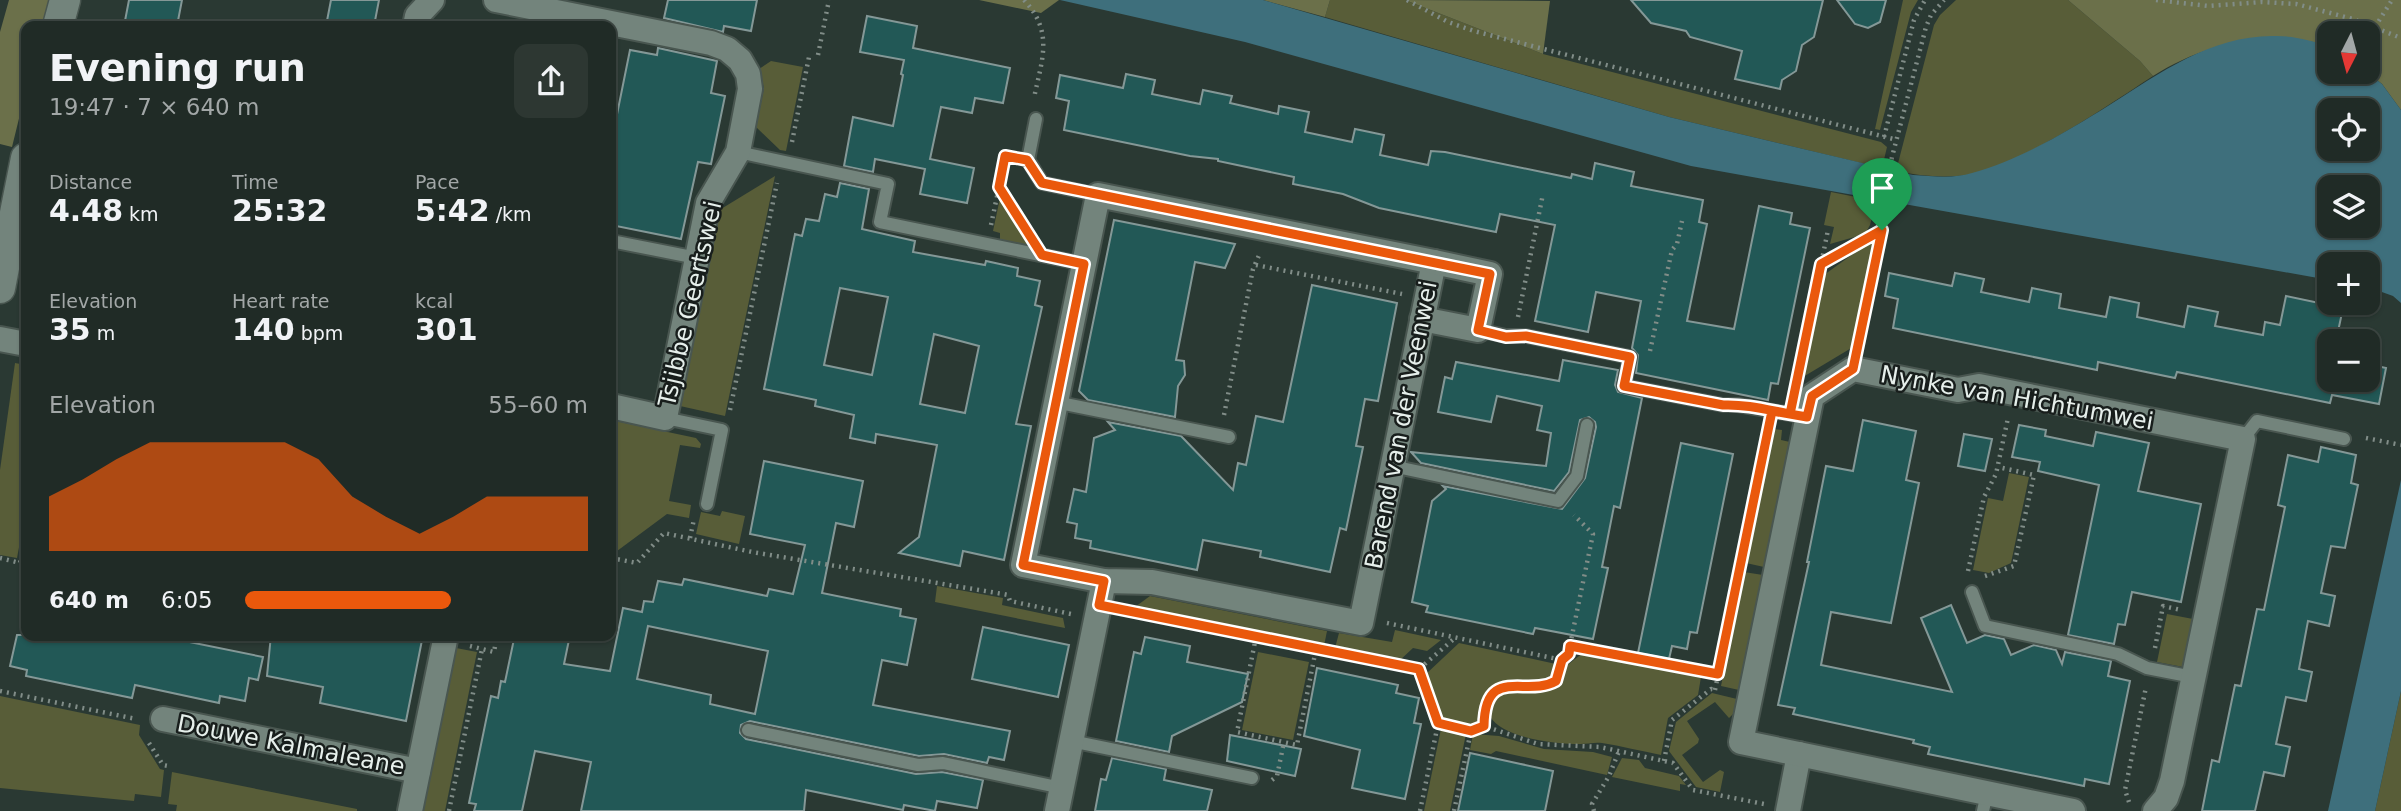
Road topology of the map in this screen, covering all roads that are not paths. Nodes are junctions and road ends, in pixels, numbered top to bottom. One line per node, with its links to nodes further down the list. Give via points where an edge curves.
1 (65, 0): 4 (street)
2 (432, 0): 5 (street)
3 (498, 0): 6 (street, Tsjibbe Geertswei)
4 (59, 21)
5 (416, 21)
6 (602, 21)
7 (616, 24): 9 (street, Tsjibbe Geertswei, via 711,43 740,60 750,89)
8 (1036, 119): 11 (lane, via 1027,160 1042,183)
9 (738, 152): 13 (street, Tsjibbe Geertswei, via 708,203); 15 (lane, via 888,184 880,222)
10 (21, 183): 16 (street)
11 (1098, 195): 14 (street, Barend van der Veenwei); 15 (street)
12 (616, 242): 13 (lane)
13 (697, 258): 24 (street, Tsjibbe Geertswei)
14 (1434, 262): 17 (street, Barend van der Veenwei); 18 (street, via 1490,274)
15 (1084, 264): 21 (street)
16 (0, 288)
17 (1424, 309): 18 (street); 29 (street, Barend van der Veenwei)
18 (1478, 330): 23 (lane, via 1630,357 1624,386)
19 (0, 339): 20 (street)
20 (21, 343)
21 (1055, 402): 26 (lane); 31 (street, via 1023,565)
22 (616, 407): 24 (street, Tsjibbe Geertswei)
23 (1799, 416): 27 (street, Nynke van Hichtumwei, via 1812,396 1853,369 1958,390 1979,386); 38 (street, Nynke van Hichtumwei, via 1741,743)
24 (665, 418): 30 (lane, via 722,430)
25 (1587, 425): 29 (lane, via 1577,476 1558,500)
26 (1228, 437)
27 (2243, 439): 28 (lane, via 2257,421); 34 (street)
28 (2344, 439)
29 (1392, 466): 31 (street, Barend van der Veenwei, via 1361,623 1152,582)
30 (707, 504)
31 (1104, 581): 37 (street)
32 (1972, 592): 34 (lane, via 1985,626 2118,654 2147,668)
33 (444, 641): 39 (street)
34 (2193, 677): 46 (street, via 2172,780 2166,799)
35 (163, 719): 39 (street, Douwe Kalmaleane)
36 (748, 730): 41 (lane, via 918,765 943,764)
37 (1071, 741): 40 (lane); 41 (street)
38 (1800, 754): 42 (street, Nynke van Hichtumwei); 43 (street)
39 (418, 771): 44 (street)
40 (1252, 778)
41 (1059, 799)
42 (1985, 802): 45 (street, Nynke van Hichtumwei)
43 (1788, 810)
44 (410, 811)
45 (2073, 811)
46 (2155, 811)

